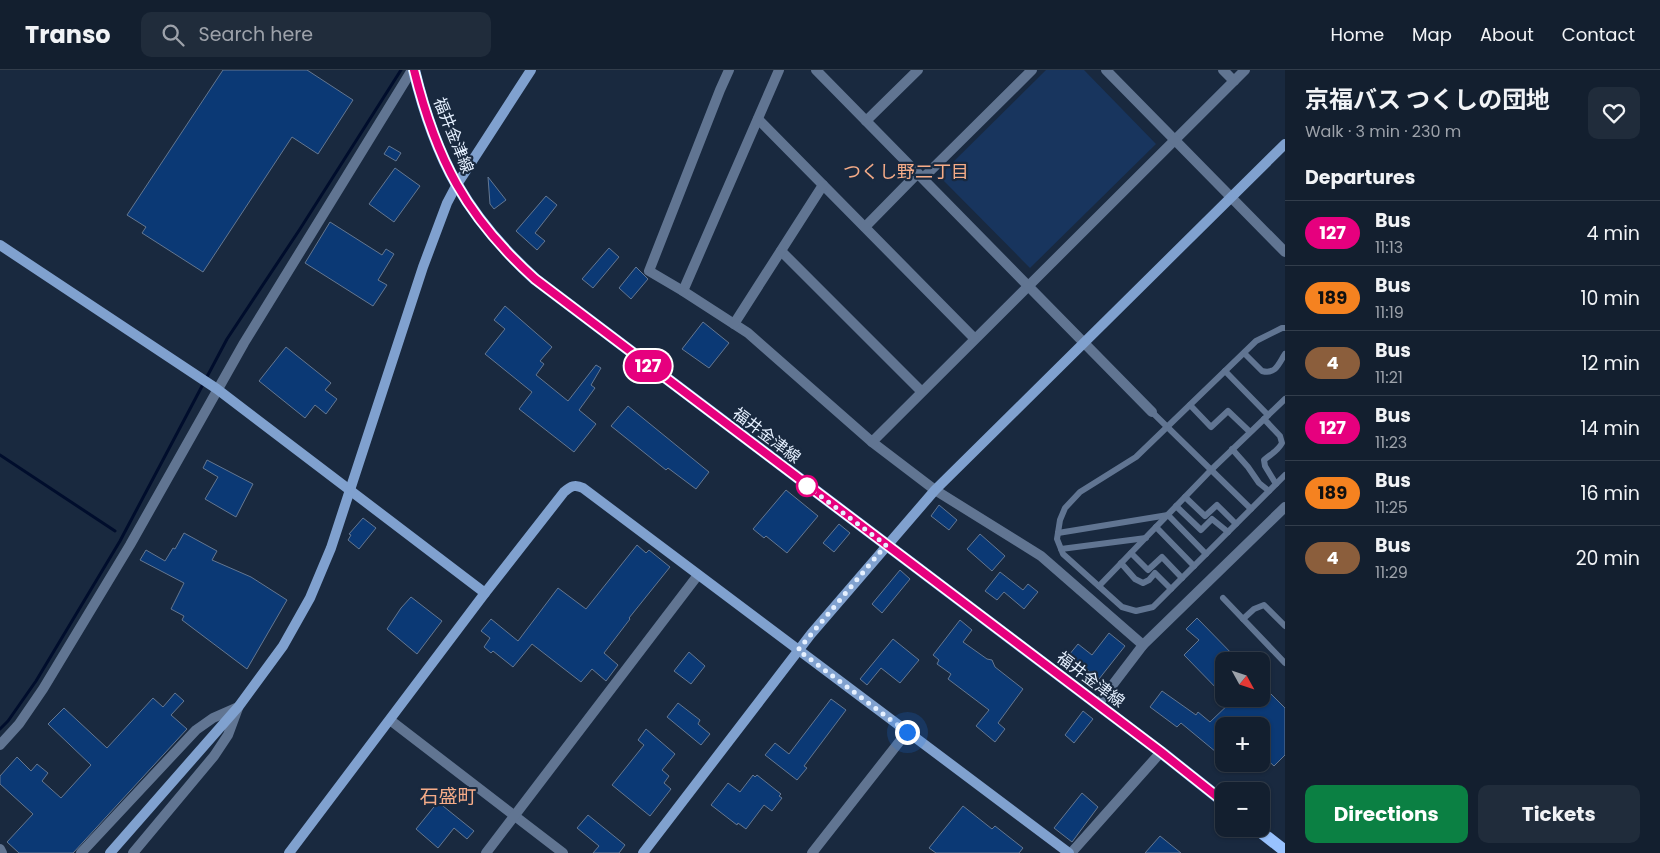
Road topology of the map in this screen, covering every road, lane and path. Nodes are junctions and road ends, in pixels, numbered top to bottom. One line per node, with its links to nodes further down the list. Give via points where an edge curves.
1 (413, 70): 18 (main road, 福井金津線, via 436,143); 33 (street)
2 (532, 70): 18 (street)
3 (729, 70): 25 (street, via 649,271)
4 (779, 70): 12 (street)
5 (918, 70): 13 (street)
6 (1032, 70): 16 (street)
7 (1106, 70): 14 (street)
8 (1223, 70): 11 (street)
9 (1245, 70): 11 (street)
10 (819, 71): 13 (street)
11 (1234, 81): 14 (street)
12 (758, 119): 17 (street); 25 (street)
13 (866, 121): 16 (street)
14 (1174, 140): 19 (street); 24 (street)
15 (1285, 144): 19 (street)
16 (920, 176): 20 (street); 24 (street)
17 (823, 185): 20 (street); 22 (street)
18 (456, 186): 46 (street, via 423,267); 59 (main road, 福井金津線, via 492,235 549,291)
19 (1231, 197): 23 (street); 29 (street)
20 (865, 227): 28 (street)
21 (0, 245): 33 (street)
22 (781, 251): 26 (street); 34 (street)
23 (1285, 252)
24 (1028, 285): 28 (street); 29 (street)
25 (683, 291): 26 (street)
26 (734, 324): 41 (street)
27 (1285, 328): 30 (lane, via 1256,341)
28 (974, 338): 34 (street)
29 (1084, 342): 37 (street); 47 (street)
30 (1244, 353): 31 (lane, via 1266,372 1273,371); 32 (lane)
31 (1285, 354)
32 (1225, 371): 36 (lane); 38 (lane)
33 (217, 389): 46 (street); 80 (street, via 130,545 43,690)
34 (921, 391): 41 (street)
35 (1285, 399): 38 (lane)
36 (1190, 405): 39 (lane); 40 (lane, via 1211,427 1228,410)
37 (1152, 412): 39 (lane)
38 (1266, 417): 40 (lane); 45 (lane, via 1282,443 1264,460)
39 (1168, 427): 43 (lane); 56 (lane, via 1136,457 1080,492 1065,508)
40 (1250, 432): 42 (lane)
41 (872, 442): 47 (street)
42 (1232, 449): 43 (lane); 48 (lane)
43 (1211, 470): 49 (lane); 52 (lane)
44 (1285, 475): 45 (lane)
45 (1276, 484): 48 (lane)
46 (349, 489): 69 (street); 77 (street, via 331,548 310,598 282,646)
47 (935, 490): 59 (street); 73 (street, via 1041,556)
48 (1269, 491): 52 (lane)
49 (1185, 497): 50 (lane); 54 (lane, via 1205,516 1217,505)
50 (1176, 506): 53 (lane); 57 (lane, via 1200,530 1212,518)
51 (1285, 507): 73 (street)
52 (1251, 509): 54 (lane)
53 (1168, 515): 55 (lane); 56 (lane); 62 (lane)
54 (1236, 524): 57 (lane)
55 (1156, 527): 58 (lane); 64 (lane)
56 (1058, 532): 60 (lane)
57 (1228, 532): 62 (lane)
58 (1146, 538): 60 (lane); 61 (lane)
59 (886, 545): 74 (street); 76 (main road, 福井金津線)
60 (1061, 549): 67 (lane, via 1062,554)
61 (1131, 553): 63 (lane); 66 (lane, via 1148,570 1162,557)
62 (1206, 554): 64 (lane)
63 (1121, 563): 67 (lane); 68 (lane, via 1135,579 1143,583 1156,573)
64 (1194, 566): 66 (lane)
65 (698, 575): 69 (street, via 576,485 564,492); 74 (street); 83 (street)
66 (1182, 578): 68 (lane)
67 (1098, 586): 68 (lane, via 1122,607 1136,611 1152,607)
68 (1171, 589)
69 (485, 593): 78 (street)
70 (1223, 598): 71 (lane)
71 (1243, 619): 72 (lane, via 1264,605); 75 (lane)
72 (1285, 626)
73 (1144, 645): 76 (street)
74 (798, 650): 79 (street); 95 (street)
75 (1285, 663)
76 (1098, 704): 81 (main road, 福井金津線)
77 (238, 707): 89 (street, via 196,730); 90 (street); 91 (street, via 228,735 214,756)
78 (390, 720): 83 (street); 92 (street)
79 (907, 732): 87 (street); 96 (street)
80 (0, 745)
81 (1161, 752): 82 (main road, 福井金津線); 87 (street)
82 (1215, 795)
83 (514, 816): 93 (street); 94 (street)
84 (1267, 837): 86 (main road)
85 (0, 849): 88 (street)
86 (1285, 851)
87 (1067, 852)
88 (2, 853)
89 (82, 853)
90 (110, 853)
91 (133, 853)
92 (289, 853)
93 (486, 853)
94 (563, 853)
95 (643, 853)
96 (812, 853)

